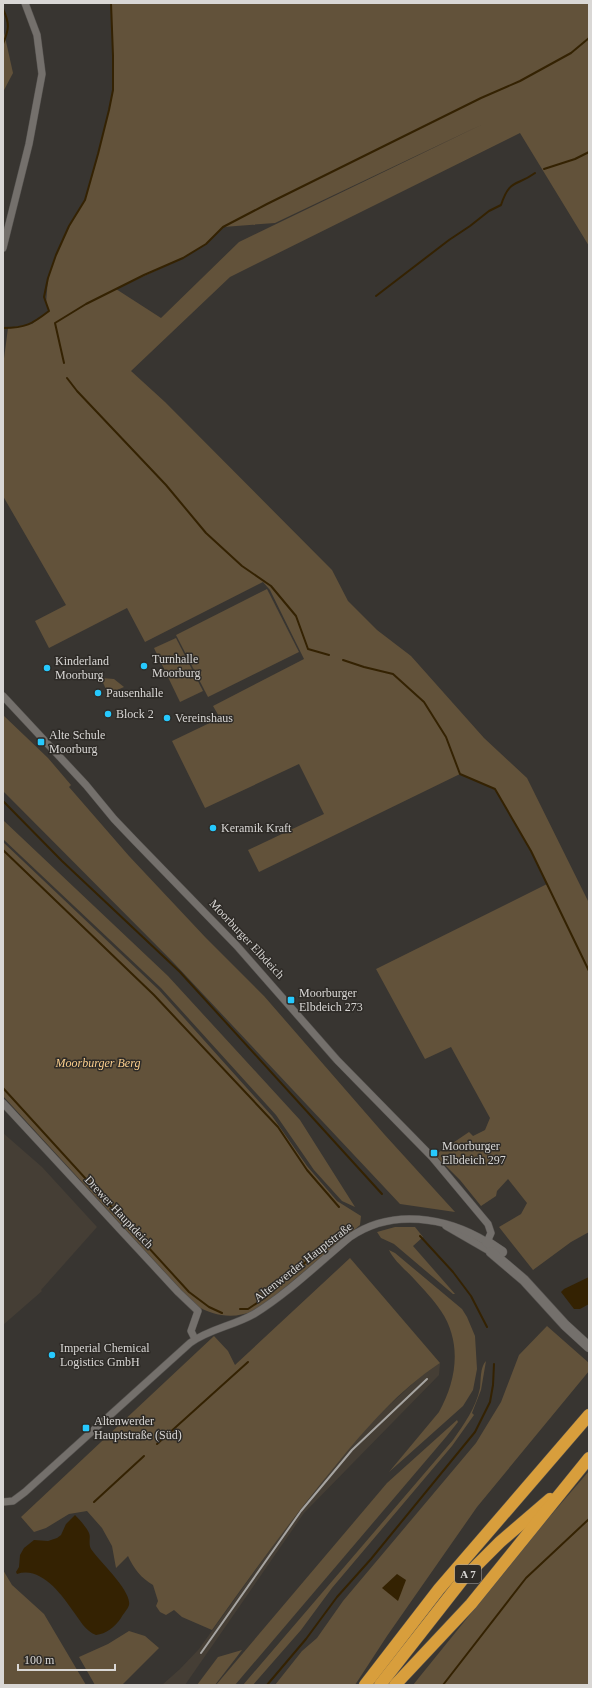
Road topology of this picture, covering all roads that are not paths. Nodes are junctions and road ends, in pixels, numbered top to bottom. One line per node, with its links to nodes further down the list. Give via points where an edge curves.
1 (25, 3): 2 (street, via 37,35 42,74 34,122)
2 (3, 248)
3 (3, 696): 6 (street, Moorburger Elbdeich, via 86,785 134,842 237,946 337,1060 432,1157 488,1224 491,1233)
4 (3, 1103): 9 (street, Drewer Hauptdeich, via 198,1311 191,1331)
5 (443, 1224): 6 (street, Altenwerder Hauptstraße, via 464,1229); 7 (street, Altenwerder Hauptstraße); 9 (street, Altenwerder Hauptstraße, via 411,1218 382,1222 366,1228 350,1237 260,1310 243,1320)
6 (487, 1242): 7 (street, Moorburger Elbdeich); 8 (street, via 524,1273)
7 (491, 1252): 8 (street)
8 (540, 1296): 10 (street, via 565,1325)
9 (195, 1339): 14 (street, Altenwerder Hauptstraße, via 25,1492 13,1501)
10 (589, 1347)
11 (589, 1415): 16 (highway, A 7, via 439,1589)
12 (589, 1458): 13 (highway, A 7)
13 (568, 1484): 15 (highway, A 7, via 504,1538 463,1579); 17 (highway, A 7, via 471,1604)
14 (3, 1502)
15 (382, 1683)
16 (365, 1685)
17 (395, 1685)

